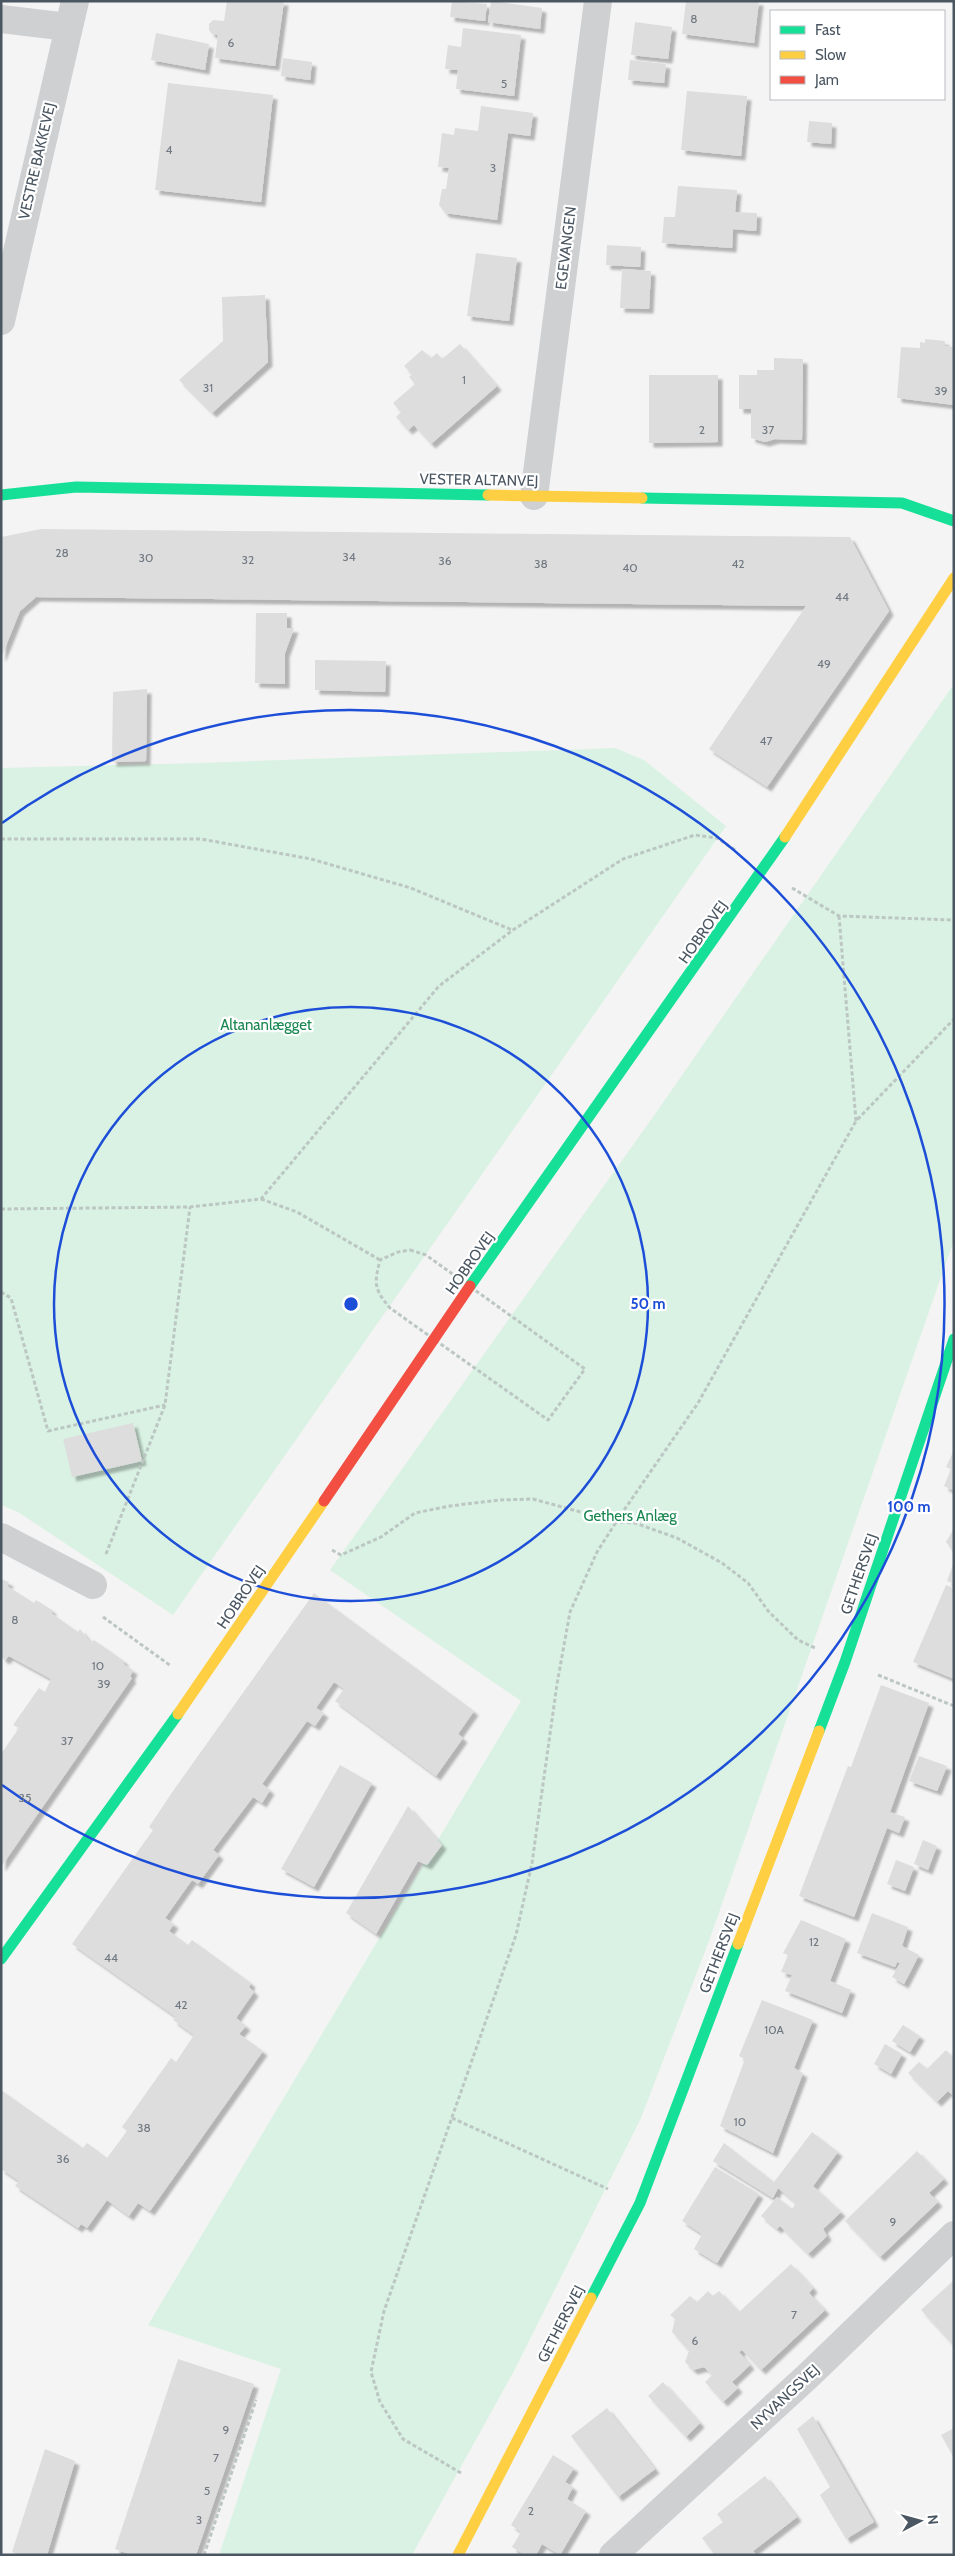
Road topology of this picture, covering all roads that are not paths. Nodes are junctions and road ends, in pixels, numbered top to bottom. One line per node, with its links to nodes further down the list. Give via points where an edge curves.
1 (75, 1): 4 (street, VESTRE BAKKEVEJ)
2 (598, 1): 7 (street, EGEVANGEN)
3 (1, 19): 4 (street)
4 (68, 27): 5 (street, VESTRE BAKKEVEJ)
5 (1, 321)
6 (1, 495): 7 (street, VESTER ALTANVEJ, via 76,487)
7 (534, 496): 8 (street, VESTER ALTANVEJ, via 902,503)
8 (954, 522)
9 (954, 578): 13 (street, HOBROVEJ, via 764,871 433,1339 223,1651)
10 (954, 1339): 15 (street, GETHERSVEJ, via 845,1662 640,2203)
11 (1, 1538): 12 (street)
12 (93, 1586)
13 (1, 1959)
14 (954, 2235): 16 (street, NYVANGSVEJ, via 810,2374)
15 (458, 2555)
16 (613, 2555)

